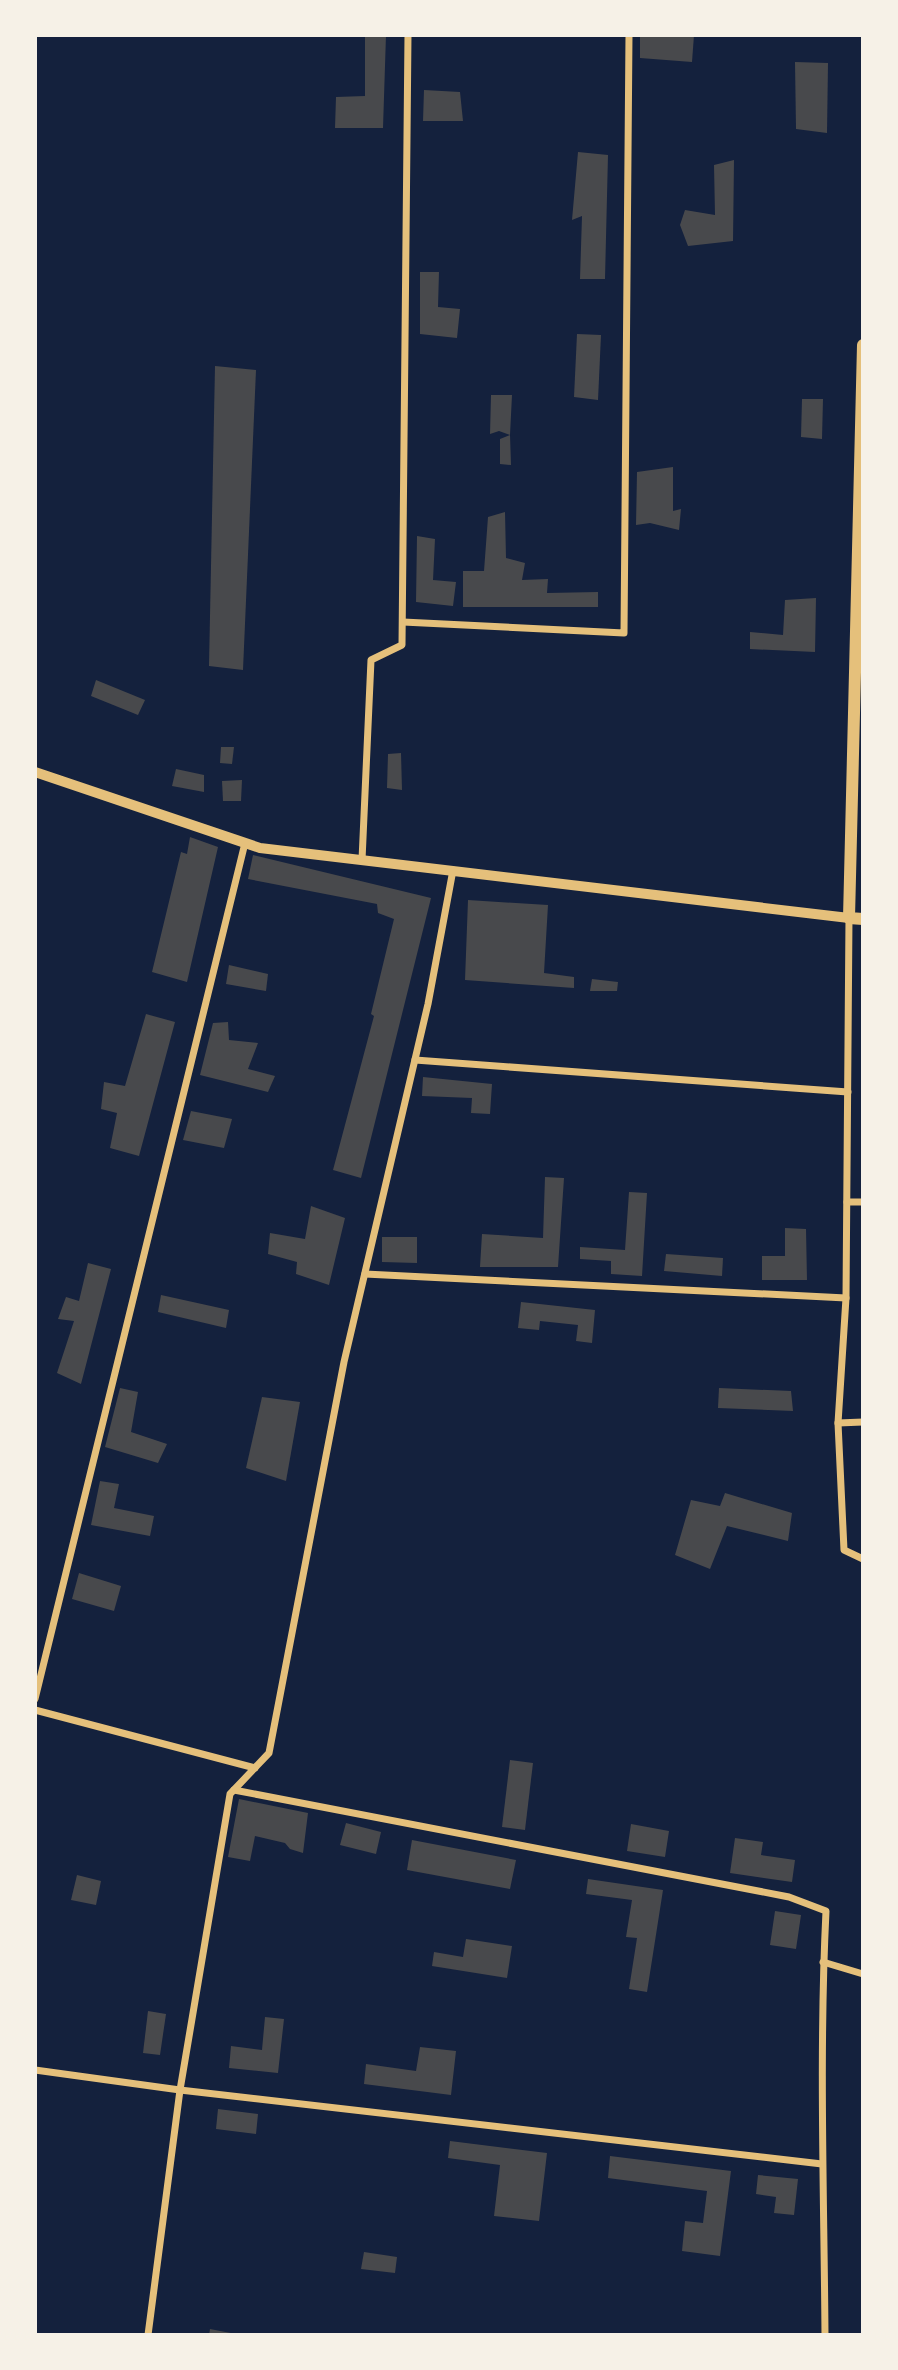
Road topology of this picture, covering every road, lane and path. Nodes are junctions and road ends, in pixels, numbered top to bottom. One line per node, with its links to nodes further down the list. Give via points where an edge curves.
1 (408, 35): 4 (street)
2 (629, 35): 4 (street, via 624,633)
3 (863, 345): 9 (main road)
4 (403, 622): 7 (street, via 402,645 371,660)
5 (35, 772): 6 (street)
6 (245, 843): 7 (street); 20 (street)
7 (362, 860): 8 (street)
8 (453, 870): 9 (street); 11 (street)
9 (849, 918): 10 (main road); 12 (street)
10 (863, 919)
11 (415, 1060): 12 (street); 15 (street)
12 (848, 1092): 13 (street)
13 (847, 1202): 14 (street); 16 (street)
14 (863, 1202)
15 (365, 1274): 16 (street); 22 (street, via 269,1753)
16 (846, 1298): 18 (street)
17 (863, 1422): 18 (street)
18 (838, 1423): 19 (street, via 844,1550)
19 (863, 1559)
20 (35, 1699)
21 (35, 1710): 22 (street)
22 (255, 1768): 23 (street)
23 (234, 1790): 24 (street, via 789,1897 826,1910); 27 (street)
24 (823, 1962): 25 (street); 28 (street)
25 (863, 1974)
26 (35, 2070): 27 (street)
27 (180, 2090): 28 (street); 29 (street)
28 (822, 2164): 30 (street)
29 (148, 2335)
30 (825, 2335)

